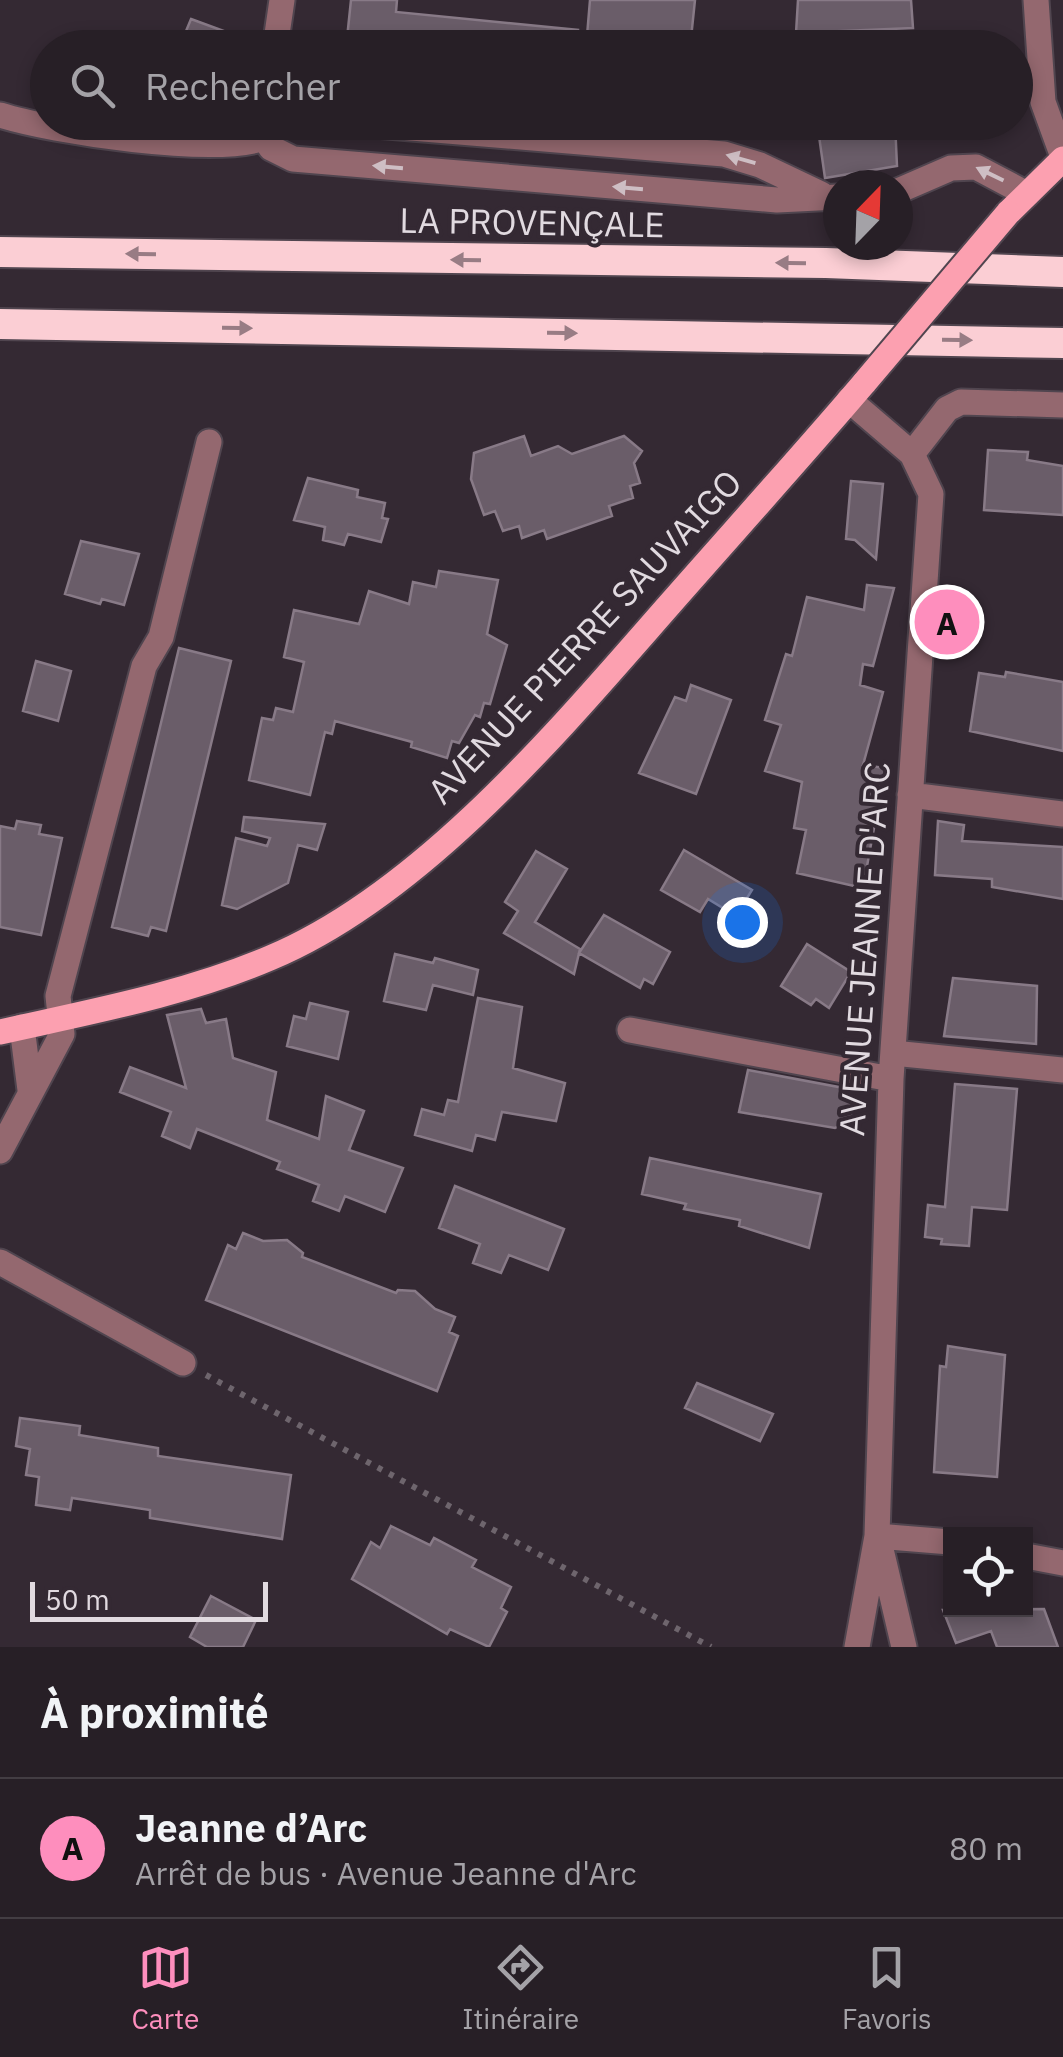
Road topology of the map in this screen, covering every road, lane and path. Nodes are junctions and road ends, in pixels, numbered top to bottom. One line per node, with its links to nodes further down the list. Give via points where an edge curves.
1 (282, 0): 3 (street)
2 (1036, 0): 10 (street, via 1044,102)
3 (278, 30)
4 (0, 115): 5 (street)
5 (30, 123)
6 (162, 140): 7 (street)
7 (251, 140)
8 (268, 140): 14 (street, one-way to 8, via 777,200 293,159)
9 (556, 140): 12 (street, one-way to 9, via 724,154)
10 (1063, 158): 13 (main road, AVENUE PIERRE SAUVAIGO)
11 (913, 184): 13 (street, one-way to 11, via 976,167 951,168)
12 (823, 193)
13 (1026, 194): 19 (main road, AVENUE PIERRE SAUVAIGO, bridge)
14 (823, 198)
15 (0, 252): 16 (highway, LA PROVENÇALE, one-way to 15)
16 (1063, 272)
17 (0, 324): 18 (highway, one-way to 18)
18 (1063, 343)
19 (857, 391): 22 (street, AVENUE JEANNE D'ARC); 25 (main road, AVENUE PIERRE SAUVAIGO, via 527,762 366,904 256,964)
20 (1063, 405): 22 (street, via 961,402 947,408)
21 (209, 442): 25 (street, via 58,996)
22 (912, 454): 23 (street, AVENUE JEANNE D'ARC, via 931,494 931,518)
23 (910, 795): 24 (street); 28 (street, AVENUE JEANNE D'ARC)
24 (1063, 814)
25 (62, 1018): 26 (main road, AVENUE PIERRE SAUVAIGO); 31 (street, via 56,1050)
26 (11, 1029): 31 (street)
27 (630, 1030): 30 (street)
28 (892, 1053): 29 (street); 30 (street, AVENUE JEANNE D'ARC)
29 (1063, 1070)
30 (891, 1079): 35 (street, AVENUE JEANNE D'ARC)
31 (30, 1090): 32 (street)
32 (0, 1151)
33 (0, 1262): 34 (street)
34 (182, 1363): 39 (path)
35 (878, 1536): 36 (street); 40 (street, AVENUE JEANNE D'ARC); 41 (street, AVENUE JEANNE D'ARC)
36 (943, 1541)
37 (1033, 1557): 38 (street)
38 (1063, 1563)
39 (711, 1647)
40 (857, 1647)
41 (904, 1647)

